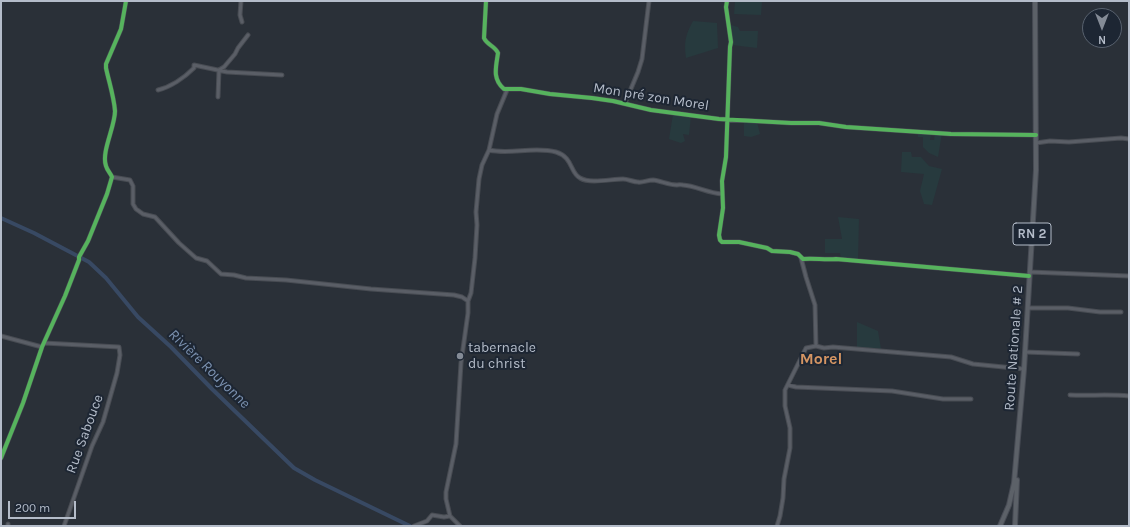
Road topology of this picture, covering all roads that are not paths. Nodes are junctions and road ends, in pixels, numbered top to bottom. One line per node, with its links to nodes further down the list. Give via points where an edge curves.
1 (126, 1): 20 (street, via 120,28 106,64 115,110 106,162)
2 (241, 1): 7 (street)
3 (486, 1): 12 (street, via 484,38 498,53 497,80 498,84)
4 (649, 1): 14 (street, via 642,60)
5 (727, 1): 15 (street, via 731,42)
6 (1035, 1): 16 (main road, Route Nationale # 2 / RN 2)
7 (242, 22)
8 (248, 35): 9 (street, via 235,54)
9 (219, 70): 10 (street); 11 (street, via 194,65 194,68 181,79); 13 (street)
10 (282, 75)
11 (158, 90)
12 (507, 90): 14 (street, Mon pré zon Morel, via 529,90); 19 (street, via 497,114)
13 (218, 97)
14 (624, 103): 15 (street, Mon pré zon Morel, via 651,110)
15 (728, 119): 16 (street, Mon pré zon Morel, via 946,133); 21 (street)
16 (1036, 135): 18 (main road, Route Nationale # 2 / RN 2)
17 (1129, 139): 18 (street)
18 (1036, 143): 23 (main road, Route Nationale # 2 / RN 2)
19 (489, 150): 21 (street, via 555,152 566,158 580,178 587,180 652,180); 25 (street, via 479,179 474,272)
20 (112, 177): 25 (street, via 130,180 136,209 155,217 196,258 207,261 221,274 454,296); 29 (street, via 88,241)
21 (722, 194): 22 (street, via 719,236 722,242 739,242 772,251 790,252 798,254)
22 (801, 258): 23 (street); 30 (street, via 815,305)
23 (1030, 274): 24 (street); 26 (main road, Route Nationale # 2 / RN 2)
24 (1129, 276)
25 (468, 301): 41 (street, via 456,444 446,492)
26 (1028, 308): 27 (street); 32 (main road, Route Nationale # 2 / RN 2)
27 (1121, 312)
28 (1, 336): 31 (street)
29 (44, 342): 31 (street); 42 (street, Rue Sabouce, via 119,347 120,356 103,422)
30 (816, 346): 34 (street, via 951,357 973,364); 35 (street, via 806,348)
31 (42, 347): 39 (street)
32 (1025, 352): 33 (street); 34 (main road, Route Nationale # 2 / RN 2)
33 (1078, 354)
34 (1024, 369): 40 (main road, Route Nationale # 2 / RN 2)
35 (788, 384): 38 (street, via 796,387 892,391 943,399); 45 (street, via 784,406 790,428 790,448)
36 (1070, 395): 37 (street)
37 (1129, 396)
38 (971, 399)
39 (1, 458)
40 (1016, 467): 46 (main road, Route Nationale # 2 / RN 2, via 1012,497); 47 (main road)
41 (450, 516): 43 (street, via 432,515 427,521); 44 (street)
42 (64, 526)
43 (414, 526)
44 (460, 526)
45 (777, 526)
46 (1000, 526)
47 (1016, 526)

